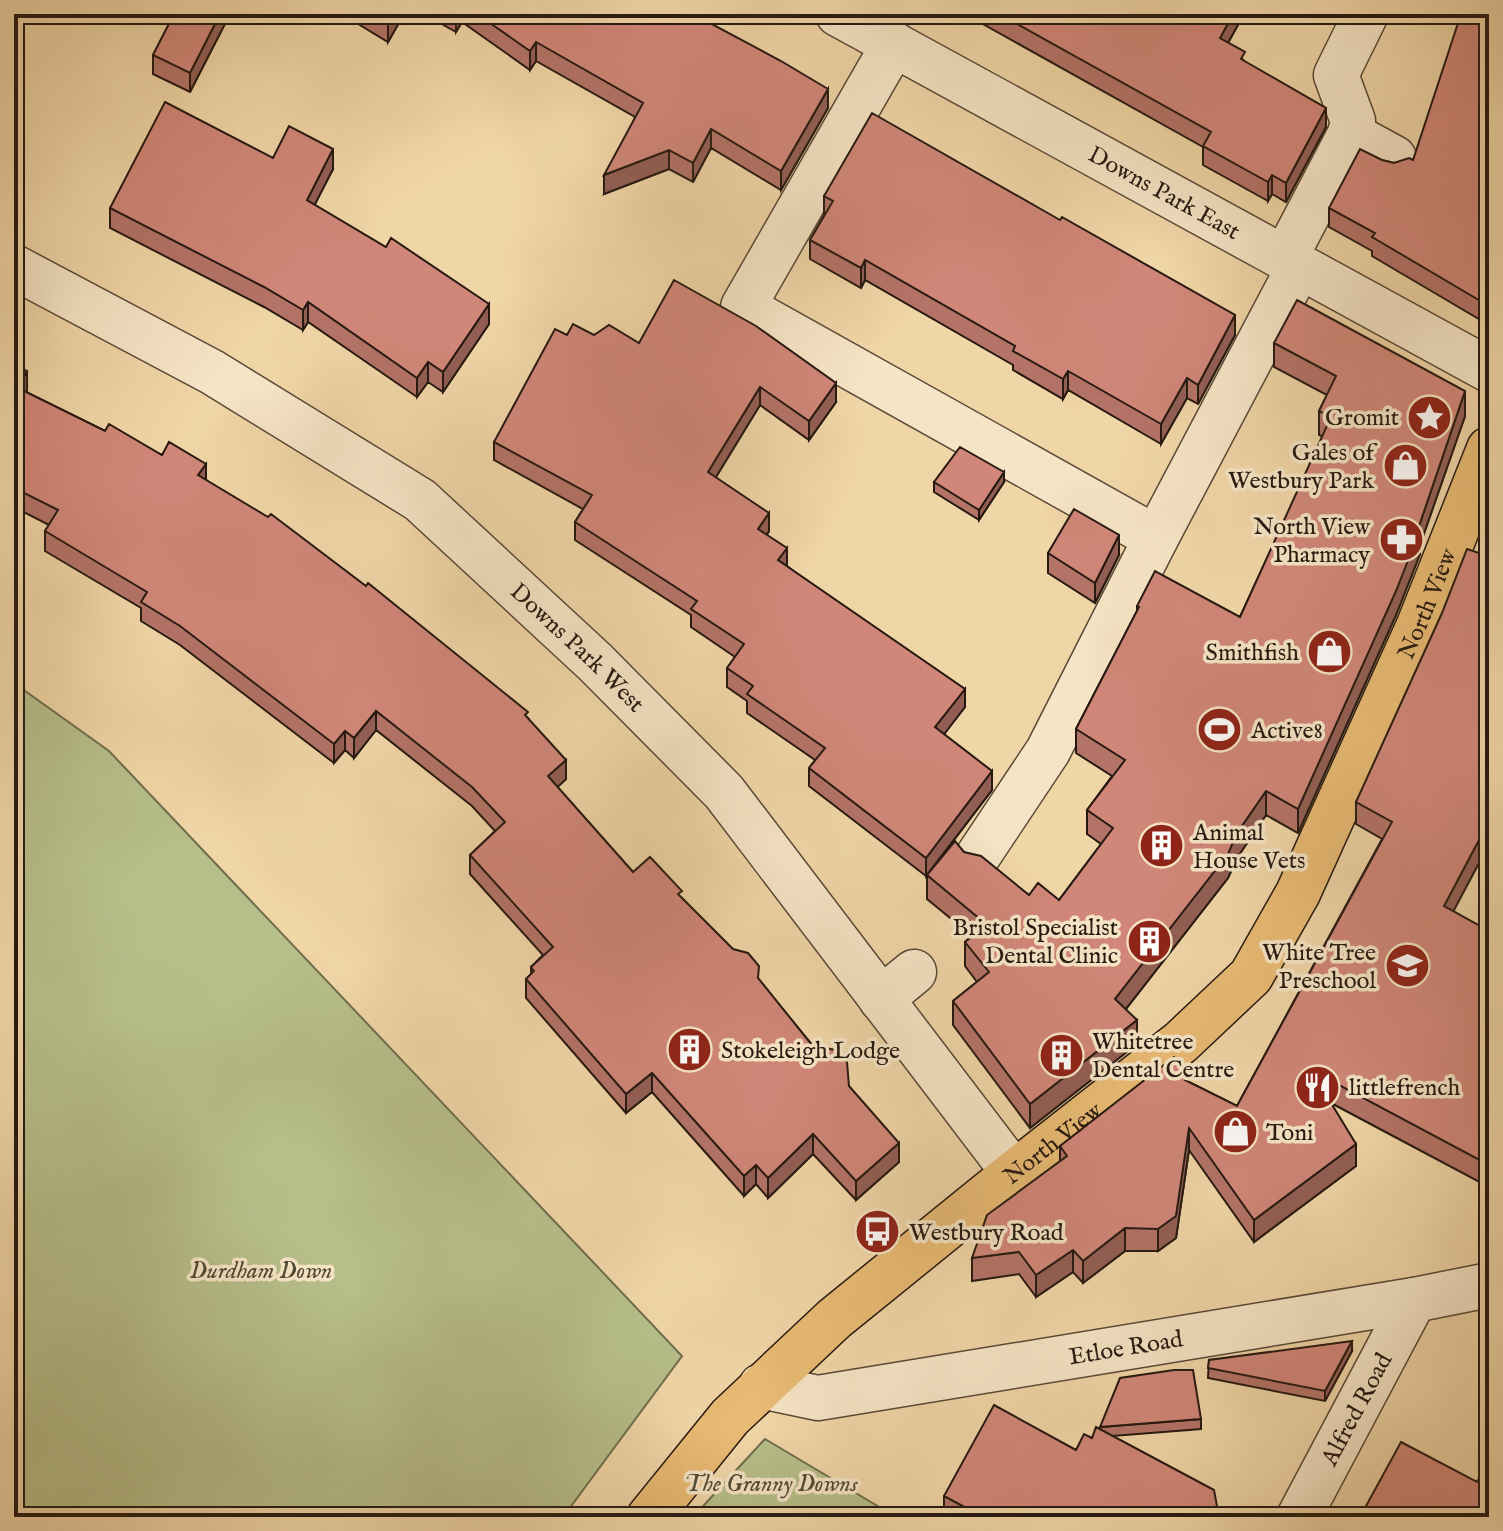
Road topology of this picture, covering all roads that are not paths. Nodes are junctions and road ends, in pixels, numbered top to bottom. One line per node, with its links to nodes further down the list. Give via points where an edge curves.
1 (838, 14): 3 (street, Downs Park East)
2 (1366, 14): 4 (street, via 1336,75 1353,121)
3 (894, 44): 6 (street, Downs Park East); 10 (street, via 743,307)
4 (1350, 134): 5 (street); 6 (street)
5 (1394, 158)
6 (1292, 262): 8 (street, Downs Park East); 10 (street)
7 (14, 267): 12 (street, Downs Park West, via 212,372 420,500 595,662 724,792 897,985)
8 (1489, 370)
9 (1489, 449): 12 (main road, North View, via 1388,696 1298,893 1251,976 1181,1042)
10 (1156, 538): 11 (street, via 1048,751)
11 (978, 856)
12 (1014, 1173): 15 (main road, North View, via 834,1319)
13 (1489, 1285): 14 (street, Etloe Road)
14 (1414, 1300): 15 (street, Etloe Road, via 818,1398); 17 (street, Alfred Road)
15 (761, 1386): 16 (main road, North View)
16 (649, 1517)
17 (1299, 1517)

